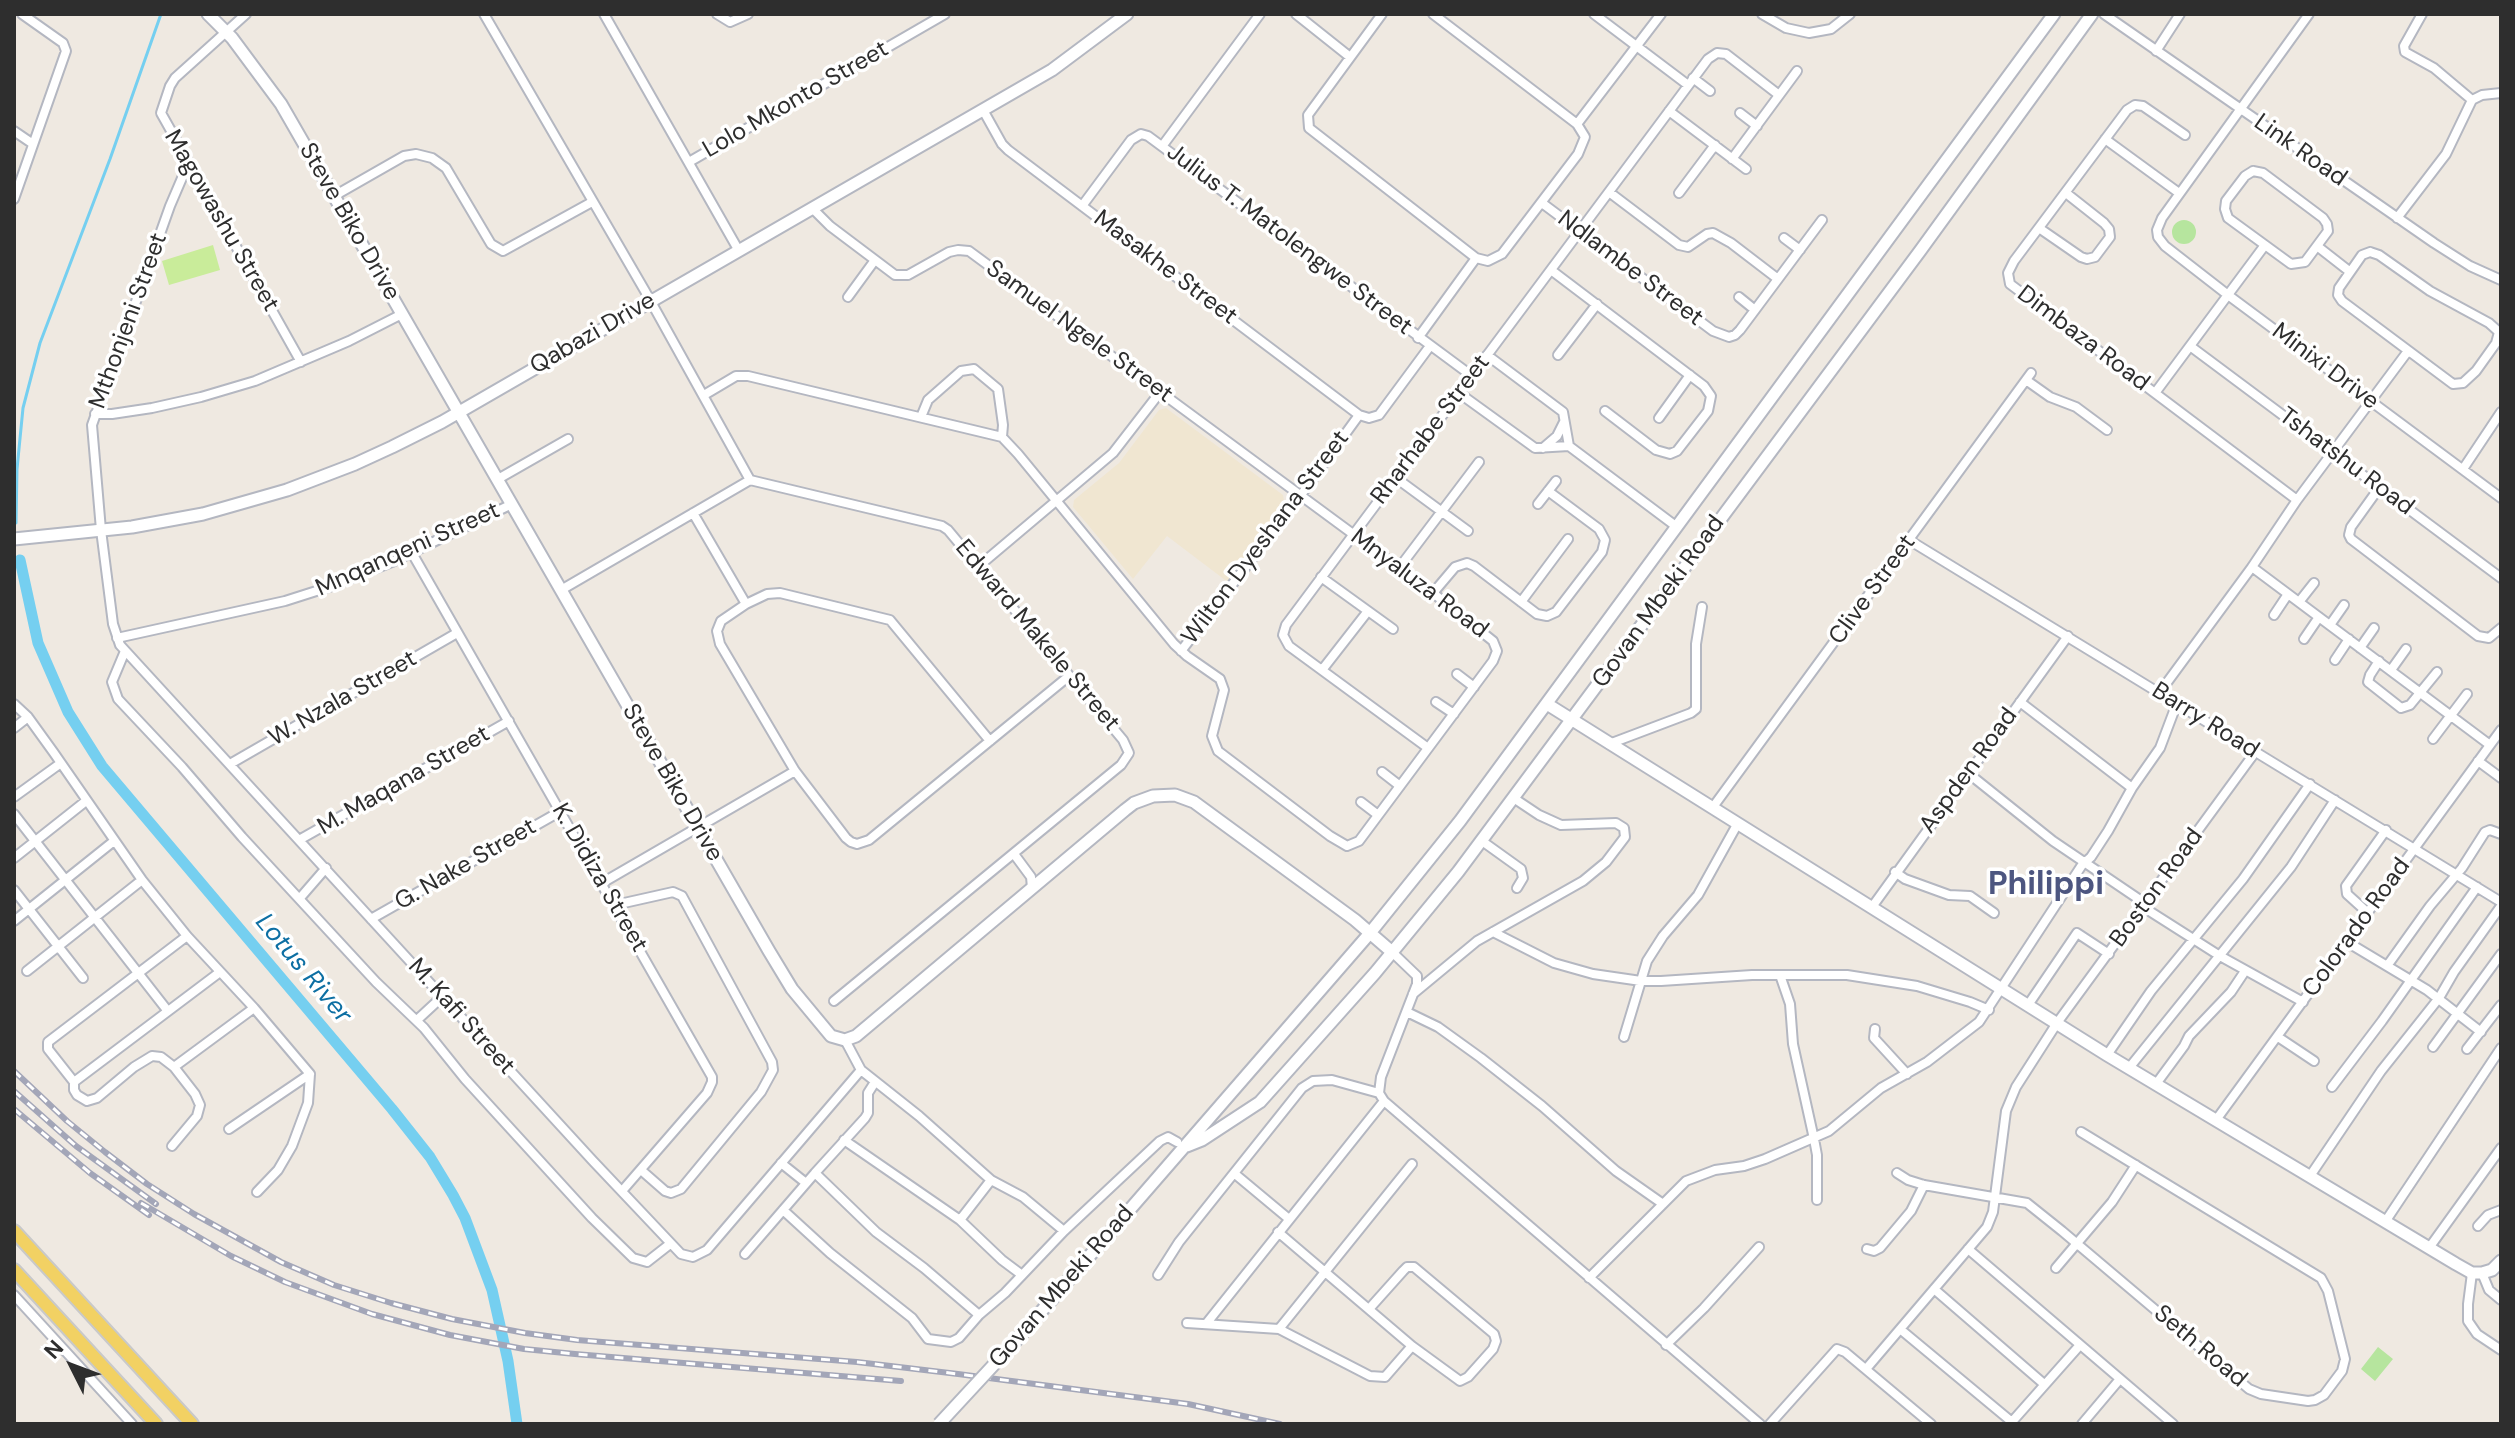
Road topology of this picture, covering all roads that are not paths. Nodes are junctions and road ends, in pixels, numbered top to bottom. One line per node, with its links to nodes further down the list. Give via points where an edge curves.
1 (22, 14): 43 (street, via 63,43 66,51)
2 (208, 14): 24 (main road, Steve Biko Drive)
3 (246, 14): 24 (street, Magowashu Street)
4 (484, 14): 56 (street)
5 (604, 14): 47 (street)
6 (717, 14): 7 (street, via 730,22)
7 (748, 14)
8 (945, 14): 47 (street, Lolo Mkonto Street)
9 (1260, 14): 44 (street)
10 (1296, 14): 27 (street)
11 (1382, 14): 27 (street)
12 (1433, 14): 38 (street)
13 (1594, 14): 25 (street)
14 (1661, 14): 25 (street)
15 (1762, 14): 16 (street, via 1809,33 1831,29)
16 (1850, 14)
17 (2054, 14): 127 (main road, Govan Mbeki Road)
18 (2092, 14): 185 (main road, Govan Mbeki Road)
19 (2104, 14): 26 (street, Link Road)
20 (2180, 14): 26 (street)
21 (2309, 14): 34 (street)
22 (2422, 14): 33 (street, via 2405,52)
23 (1118, 17): 35 (main road, Qabazi Drive, via 1052,70)
24 (226, 32): 48 (street, Magowashu Street, via 175,78 162,108 162,118); 54 (main road, Steve Biko Drive, via 281,104)
25 (1636, 46): 29 (street); 38 (street)
26 (2156, 51): 34 (street, Link Road)
27 (1350, 57): 69 (street, via 1308,115 1309,128)
28 (1797, 71): 32 (street)
29 (1691, 81): 30 (street); 32 (street, Rharhabe Street, via 1712,55 1726,54); 36 (street, Rharhabe Street)
30 (1710, 91)
31 (2501, 93): 33 (street)
32 (1779, 95): 39 (street)
33 (2472, 100): 60 (street, via 2446,154)
34 (2239, 109): 53 (street); 60 (street, Link Road)
35 (983, 110): 58 (street, Masakhe Street, via 1008,150); 59 (main road, Qabazi Drive)
36 (1669, 111): 45 (street); 50 (street, Rharhabe Street)
37 (1740, 113): 39 (street)
38 (1577, 124): 57 (street, via 1584,144)
39 (1757, 126): 46 (street)
40 (14, 131): 43 (street)
41 (2185, 135): 42 (street, Dimbaza Road, via 2135,105)
42 (2105, 139): 52 (street, Dimbaza Road); 53 (street)
43 (33, 144): 55 (street)
44 (1163, 145): 58 (street, Julius T. Matolengwe Street, via 1144,134 1136,136); 83 (street, Julius T. Matolengwe Street)
45 (1715, 145): 46 (street); 51 (street)
46 (1732, 159): 49 (street)
47 (689, 162): 68 (street)
48 (188, 164): 89 (street, Magowashu Street); 100 (street, Mthonjeni Street)
49 (1746, 169)
50 (1609, 192): 63 (street, Rharhabe Street); 73 (street, via 1679,245 1688,247 1713,233)
51 (1679, 193)
52 (2066, 193): 62 (street, Dimbaza Road); 62 (street, via 2109,229 2103,247 2087,259)
53 (2179, 193): 75 (street, Minixi Drive, via 2162,218 2158,237)
54 (334, 196): 56 (street, via 404,156 432,158 446,168 491,244 503,251); 81 (main road, Steve Biko Drive)
55 (14, 199)
56 (592, 202): 78 (street)
57 (1542, 203): 63 (street, Ndlambe Street); 69 (street, via 1502,254 1488,261)
58 (1082, 206): 101 (street, Masakhe Street)
59 (812, 208): 68 (main road, Qabazi Drive); 70 (street, Samuel Ngele Street)
60 (2397, 218): 74 (street, Link Road, via 2459,260)
61 (1822, 220): 67 (street, Ndlambe Street)
62 (2039, 228): 94 (street, Dimbaza Road, via 2010,266 2010,284)
63 (1580, 231): 71 (street, Rharhabe Street); 80 (street, Ndlambe Street, via 1721,335 1735,335)
64 (1784, 238): 67 (street)
65 (2265, 245): 66 (street, via 2291,264 2305,262); 66 (street, via 2228,218 2225,209 2253,171 2323,218 2328,231); 75 (street)
66 (2317, 246): 72 (street)
67 (1800, 250): 73 (street, Ndlambe Street)
68 (739, 251): 78 (main road, Qabazi Drive)
69 (1476, 258): 83 (street)
70 (875, 260): 76 (street); 92 (street, Samuel Ngele Street, via 901,276 949,252 969,251)
71 (1551, 270): 79 (street); 87 (street, Rharhabe Street)
72 (2349, 271): 82 (street, via 2362,255 2379,255); 86 (street, via 2339,288 2342,301)
73 (1778, 279): 80 (street, Ndlambe Street)
74 (2501, 280)
75 (2228, 295): 85 (street); 96 (street, Minixi Drive)
76 (848, 297)
77 (1739, 297): 80 (street, Ndlambe Street)
78 (650, 301): 95 (street); 97 (main road, Qabazi Drive)
79 (1597, 304): 88 (street); 90 (street)
80 (1755, 310)
81 (402, 314): 89 (street); 97 (main road, Steve Biko Drive)
82 (2500, 332): 86 (street, via 2463,383 2453,384)
83 (1418, 338): 84 (street, Julius T. Matolengwe Street)
84 (1430, 346): 91 (street, Julius T. Matolengwe Street); 101 (street, via 1379,415)
85 (2190, 346): 94 (street); 110 (street, Tshatshu Road)
86 (2408, 351): 96 (street)
87 (1487, 355): 91 (street, Rharhabe Street); 103 (street)
88 (1558, 355)
89 (301, 362): 100 (street, via 201,397)
90 (1690, 375): 98 (street, via 1709,391 1711,403 1670,454 1656,450); 104 (street)
91 (1472, 376): 93 (street, Rharhabe Street)
92 (1161, 391): 119 (street, Samuel Ngele Street); 122 (street, via 1113,453)
93 (1459, 393): 109 (street, via 1527,444); 113 (street, Rharhabe Street)
94 (2155, 393): 121 (street, Dimbaza Road)
95 (704, 395): 102 (street, via 742,375); 115 (street)
96 (2371, 401): 110 (street); 112 (street, Minixi Drive)
97 (459, 411): 114 (main road, Steve Biko Drive); 128 (main road, Qabazi Drive, via 355,464 287,490 203,514)
98 (1605, 411)
99 (2501, 412): 112 (street)
100 (95, 414): 128 (street, Mthonjeni Street, via 91,435)
101 (1359, 415): 119 (street, Wilton Dyeshana Street)
102 (921, 417): 106 (street); 106 (street, via 928,400 961,371 974,369 998,389)
103 (1565, 417): 108 (street); 109 (street, via 1557,436)
104 (1659, 418)
105 (2107, 430): 133 (street, Clive Street, via 2076,407 2050,397 2028,376)
106 (1002, 437): 122 (street, Wilton Dyeshana Street)
107 (568, 439): 114 (street)
108 (1569, 446): 109 (street); 127 (street)
109 (1542, 449)
110 (2333, 452): 117 (street, Tshatshu Road); 121 (street)
111 (1479, 462): 125 (street)
112 (2463, 469): 120 (street, Minixi Drive)
113 (1396, 478): 125 (street); 130 (street, Rharhabe Street)
114 (498, 479): 123 (main road, Steve Biko Drive)
115 (750, 480): 126 (street); 135 (street, Edward Makele Street, via 942,526)
116 (1556, 481): 118 (street)
117 (2379, 488): 139 (street, Tshatshu Road); 154 (street, via 2351,527 2351,539 2478,636 2489,638)
118 (1548, 491): 124 (street); 144 (street, via 1599,529 1604,546 1552,615 1537,614)
119 (1301, 495): 130 (street, Mnyaluza Road); 164 (street, Wilton Dyeshana Street)
120 (2501, 498)
121 (2297, 500): 136 (street)
122 (1057, 501): 135 (street); 164 (street, Wilton Dyeshana Street)
123 (512, 504): 134 (street, Mnqanqeni Street); 141 (main road, Steve Biko Drive)
124 (1538, 504)
125 (1442, 512): 129 (street); 137 (street)
126 (693, 513): 141 (street); 146 (street)
127 (1677, 527): 180 (main road, Govan Mbeki Road)
128 (101, 530): 131 (main road, Qabazi Drive); 158 (street, M. Kafi Street)
129 (1468, 531)
130 (1354, 534): 137 (street, Mnyaluza Road); 138 (street, Rharhabe Street)
131 (14, 539)
132 (1568, 539): 144 (street)
133 (1909, 540): 157 (street, Barry Road); 209 (street, Clive Street)
134 (412, 553): 156 (street, K. Didiza Street); 158 (street, Mnqanqeni Street, via 285,601)
135 (979, 566): 171 (street, Edward Makele Street)
136 (2252, 567): 143 (street); 173 (street)
137 (1399, 568): 142 (street, Mnyaluza Road)
138 (1321, 577): 149 (street); 167 (street, Rharhabe Street, via 1283,635 1289,646)
139 (2501, 578)
140 (2314, 583): 145 (street)
141 (561, 590): 214 (main road, Steve Biko Drive)
142 (1433, 593): 144 (street, via 1455,567 1467,563); 172 (street, Mnyaluza Road, via 1495,644 1493,661)
143 (2288, 594): 145 (street); 150 (street)
144 (1521, 602)
145 (2299, 602): 151 (street)
146 (746, 604): 189 (street, via 780,593 890,620); 197 (street, via 721,621 718,637)
147 (2344, 605): 152 (street)
148 (1702, 607): 190 (street, via 1695,711)
149 (1368, 611): 155 (street); 167 (street)
150 (2274, 615)
151 (2319, 617): 152 (street); 159 (street)
152 (2330, 625): 160 (street)
153 (2374, 628): 161 (street)
154 (2501, 628)
155 (1393, 629)
156 (457, 633): 184 (street, K. Didiza Street); 196 (street, W. Nzala Street)
157 (2068, 636): 173 (street, Barry Road); 177 (street, Aspden Road)
158 (117, 638): 163 (street, M. Kafi Street)
159 (2304, 639)
160 (2349, 639): 161 (street); 165 (street)
161 (2360, 648): 166 (street)
162 (2406, 649): 168 (street)
163 (125, 651): 196 (street, M. Kafi Street); 235 (street, via 112,682 123,708)
164 (1181, 651): 212 (street, Mnyaluza Road, via 1216,674 1223,685 1212,736 1224,757 1347,846 1359,841)
165 (2335, 660)
166 (2379, 661): 168 (street); 174 (street, via 2368,682 2398,707 2407,707)
167 (1322, 670): 192 (street, Rharhabe Street)
168 (2391, 670): 174 (street)
169 (2437, 672): 174 (street)
170 (1457, 674): 172 (street, Mnyaluza Road)
171 (1069, 676): 189 (street); 222 (street, Edward Makele Street, via 1127,745 1128,755)
172 (1474, 687): 181 (street, Mnyaluza Road)
173 (2160, 692): 178 (street, Barry Road)
174 (2420, 692): 182 (street)
175 (2467, 694): 182 (street)
176 (1436, 702): 181 (street)
177 (2020, 702): 199 (street, Aspden Road); 203 (street)
178 (2177, 703): 193 (street, Barry Road); 203 (street, via 2160,748)
179 (14, 704): 183 (street)
180 (1547, 704): 185 (main road); 247 (main road, Govan Mbeki Road)
181 (1454, 714): 192 (street, Mnyaluza Road)
182 (2451, 715): 188 (street); 191 (street)
183 (28, 717): 186 (street); 195 (street)
184 (509, 721): 210 (street, K. Didiza Street); 217 (street, M. Maqana Street)
185 (1572, 721): 190 (main road); 205 (main road, Govan Mbeki Road)
186 (14, 728)
187 (2500, 734): 191 (street, Colorado Road)
188 (2433, 739)
189 (990, 741): 197 (street, via 869,840 857,844 846,838)
190 (1609, 744): 209 (main road)
191 (2490, 745): 194 (street, Colorado Road)
192 (1428, 748): 202 (street, Mnyaluza Road)
193 (2256, 751): 201 (street, Barry Road); 238 (street, Boston Road)
194 (2478, 761): 200 (street); 221 (street, Colorado Road)
195 (61, 763): 204 (street); 207 (street)
196 (230, 764): 217 (street, M. Kafi Street)
197 (795, 771): 214 (street)
198 (1382, 772): 202 (street)
199 (1968, 773): 224 (street); 226 (street, Aspden Road)
200 (2501, 778)
201 (2310, 784): 206 (street, Barry Road); 249 (street)
202 (1400, 786): 212 (street, Mnyaluza Road)
203 (2132, 788): 224 (street)
204 (14, 797)
205 (1515, 799): 220 (main road, Govan Mbeki Road); 246 (street, via 1561,825 1607,822 1626,831 1623,842 1596,871)
206 (2335, 800): 215 (street, Barry Road); 255 (street, via 2291,867)
207 (86, 801): 218 (street); 219 (street)
208 (1361, 802): 212 (street)
209 (1713, 807): 213 (main road)
210 (561, 811): 231 (street, K. Didiza Street); 244 (street, G. Nake Street)
211 (14, 814): 218 (street)
212 (1378, 815)
213 (1738, 823): 239 (main road); 264 (street, via 1698,895 1654,950)
214 (698, 828): 231 (street); 284 (main road, Steve Biko Drive, via 792,989 831,1036)
215 (2386, 830): 221 (street, Barry Road); 242 (street, via 2346,886 2347,894)
216 (2501, 834): 227 (street, via 2485,832)
217 (299, 840): 225 (street, M. Kafi Street)
218 (35, 841): 223 (street); 228 (street)
219 (114, 841): 228 (street); 229 (street)
220 (1482, 841): 233 (street, via 1521,869); 252 (main road, Govan Mbeki Road)
221 (2415, 849): 227 (street, Barry Road); 242 (street, Colorado Road)
222 (1014, 854): 230 (street); 269 (street)
223 (14, 858)
224 (2085, 861): 238 (street); 265 (street)
225 (326, 868): 235 (street); 244 (street, M. Kafi Street)
226 (1895, 872): 239 (street, Aspden Road); 241 (street, via 1949,895 1970,896)
227 (2457, 875): 232 (street, Barry Road); 256 (street)
228 (65, 880): 240 (street); 243 (street)
229 (142, 880): 243 (street); 248 (street)
230 (1035, 881): 247 (main road, via 1134,803 1175,795 1194,802); 284 (main road, via 867,1027)
231 (602, 883): 237 (street, K. Didiza Street)
232 (2477, 887): 236 (street, Barry Road); 263 (street)
233 (1517, 888)
234 (14, 890): 240 (street)
235 (300, 898): 278 (street)
236 (2501, 904): 268 (street)
237 (615, 905): 311 (street, K. Didiza Street, via 712,1077 707,1093); 311 (street, via 673,892 682,896 770,1055 773,1070 681,1189 665,1191)
238 (2144, 906): 249 (street); 253 (street, Boston Road)
239 (1872, 907): 265 (main road)
240 (29, 908): 245 (street); 251 (street)
241 (1994, 913)
242 (2368, 913): 250 (street, Colorado Road)
243 (96, 916): 251 (street); 258 (street)
244 (371, 919): 267 (street, M. Kafi Street)
245 (14, 921)
246 (1493, 932): 264 (street, via 1570,968); 266 (street)
247 (1370, 933): 252 (main road); 305 (main road, Govan Mbeki Road)
248 (187, 936): 258 (street); 260 (street)
249 (2194, 939): 255 (street); 288 (street)
250 (2347, 942): 256 (street); 270 (street, Colorado Road)
251 (59, 946): 257 (street); 262 (street)
252 (1392, 952): 266 (street, via 1417,976); 305 (main road, Govan Mbeki Road, via 1260,1102 1202,1140)
253 (2109, 954): 271 (street, via 2077,933); 279 (street, Boston Road)
254 (2501, 954): 277 (street)
255 (2220, 956): 259 (street); 291 (street)
256 (2387, 966): 263 (street)
257 (27, 971)
258 (139, 971): 274 (street); 295 (street, via 47,1044)
259 (2245, 971): 270 (street); 297 (street)
260 (220, 972): 273 (street); 274 (street)
261 (1780, 975): 264 (street); 275 (street, via 1835,974 1898,982); 303 (street)
262 (83, 978)
263 (2411, 980): 268 (street); 298 (street)
264 (1641, 981): 282 (street)
265 (2001, 988): 271 (main road); 275 (street)
266 (1413, 994): 276 (street)
267 (443, 996): 278 (street); 319 (street, M. Kafi Street)
268 (2439, 998): 277 (street); 315 (street, via 2378,1074)
269 (834, 1001)
270 (2303, 1002): 283 (street, Colorado Road)
271 (2028, 1005): 279 (main road)
272 (2501, 1005): 281 (street)
273 (254, 1008): 290 (street); 293 (street)
274 (167, 1010): 295 (street)
275 (1989, 1010): 294 (street, via 1968,1032)
276 (1407, 1012): 299 (street, via 1381,1077); 323 (street, via 1481,1058)
277 (2458, 1013): 281 (street); 285 (street)
278 (417, 1020): 334 (street, via 465,1079 633,1258 647,1262)
279 (2057, 1023): 288 (main road); 321 (street, Boston Road, via 2010,1099)
280 (1875, 1029): 294 (street, via 1874,1038)
281 (2481, 1032): 287 (street)
282 (1624, 1037)
283 (2278, 1037): 289 (street); 300 (street, Colorado Road)
284 (845, 1040): 292 (street)
285 (2433, 1047)
286 (2501, 1048): 328 (street)
287 (2467, 1049)
288 (2107, 1055): 291 (main road)
289 (2314, 1061)
290 (174, 1067): 295 (street, via 157,1056 148,1057 92,1101 77,1095); 306 (street, via 200,1105)
291 (2129, 1068): 297 (main road)
292 (861, 1070): 296 (street); 308 (street)
293 (310, 1074): 301 (street); 320 (street, via 308,1103 292,1146)
294 (1907, 1074): 303 (street)
295 (74, 1082)
296 (875, 1082): 304 (street, via 868,1093 868,1113); 316 (street)
297 (2156, 1084): 300 (main road)
298 (2332, 1087)
299 (1382, 1097): 314 (street, via 1332,1080 1307,1084); 326 (street); 347 (street)
300 (2216, 1120): 315 (main road)
301 (229, 1129)
302 (2081, 1132): 310 (street, Seth Road)
303 (1814, 1139): 322 (street); 323 (street, via 1744,1166 1700,1174)
304 (844, 1140): 312 (street); 327 (street)
305 (1180, 1145): 331 (street, via 1168,1137 1160,1141); 369 (main road, Govan Mbeki Road, bridge)
306 (172, 1146)
307 (2501, 1148): 336 (street)
308 (781, 1163): 317 (street); 334 (street, via 707,1250 693,1257)
309 (1412, 1164): 343 (street)
310 (2136, 1165): 333 (street); 333 (street, Seth Road, via 2321,1278 2345,1359 2328,1391 2308,1401 2249,1389)
311 (641, 1170): 319 (street, K. Didiza Street)
312 (815, 1173): 317 (street); 352 (street, via 876,1232)
313 (1897, 1173): 318 (street, Seth Road)
314 (1235, 1174): 326 (street); 346 (street)
315 (2310, 1176): 328 (main road)
316 (991, 1180): 327 (street); 331 (street, via 1023,1197)
317 (806, 1183): 324 (street)
318 (1924, 1185): 321 (street, Seth Road); 337 (street, via 1911,1211 1880,1248)
319 (622, 1191): 334 (street, M. Kafi Street)
320 (257, 1192)
321 (1995, 1197): 333 (street, Seth Road, via 2032,1206); 338 (street, Boston Road, via 1991,1220)
322 (1817, 1200)
323 (1663, 1204): 347 (street)
324 (783, 1210): 339 (street); 352 (street, via 912,1318 928,1339 951,1342)
325 (2501, 1210): 329 (street)
326 (1289, 1219): 332 (street)
327 (960, 1220): 345 (street)
328 (2385, 1222): 336 (main road)
329 (2478, 1226)
330 (14, 1231): 368 (main road)
331 (1064, 1231): 345 (street)
332 (1278, 1232): 343 (street); 354 (street)
333 (2077, 1243): 341 (street)
334 (670, 1244)
335 (1759, 1247): 357 (street)
336 (2429, 1248): 344 (main road)
337 (1867, 1249)
338 (1968, 1249): 348 (street, Boston Road); 358 (street)
339 (745, 1254)
340 (2501, 1261): 344 (main road, via 2492,1270)
341 (2056, 1268)
342 (14, 1270): 367 (main road)
343 (1325, 1272): 351 (street); 355 (street)
344 (2477, 1273): 350 (street); 360 (street, via 2468,1321)
345 (1022, 1275): 352 (street)
346 (1158, 1275)
347 (1589, 1278): 357 (street)
348 (1934, 1289): 356 (street, Boston Road); 363 (street)
349 (14, 1295): 366 (street)
350 (2501, 1300)
351 (1369, 1309): 359 (street); 359 (street, via 1407,1267 1414,1267 1496,1341 1460,1381)
352 (979, 1315)
353 (1187, 1323): 354 (street)
354 (1206, 1324): 355 (street)
355 (1279, 1329): 359 (street, via 1376,1378 1385,1377)
356 (1900, 1329): 361 (street, Boston Road); 365 (street)
357 (1666, 1345): 370 (street)
358 (2080, 1345): 362 (street); 363 (street)
359 (1412, 1346)
360 (2501, 1350)
361 (1866, 1369): 371 (street, via 1837,1349); 372 (street)
362 (2120, 1379): 364 (street); 373 (street)
363 (2044, 1384): 365 (street)
364 (2086, 1422)
365 (2011, 1423)
366 (132, 1424)
367 (156, 1424)
368 (192, 1424)
369 (939, 1424)
370 (1760, 1424)
371 (1770, 1424)
372 (1931, 1424)
373 (2173, 1424)

